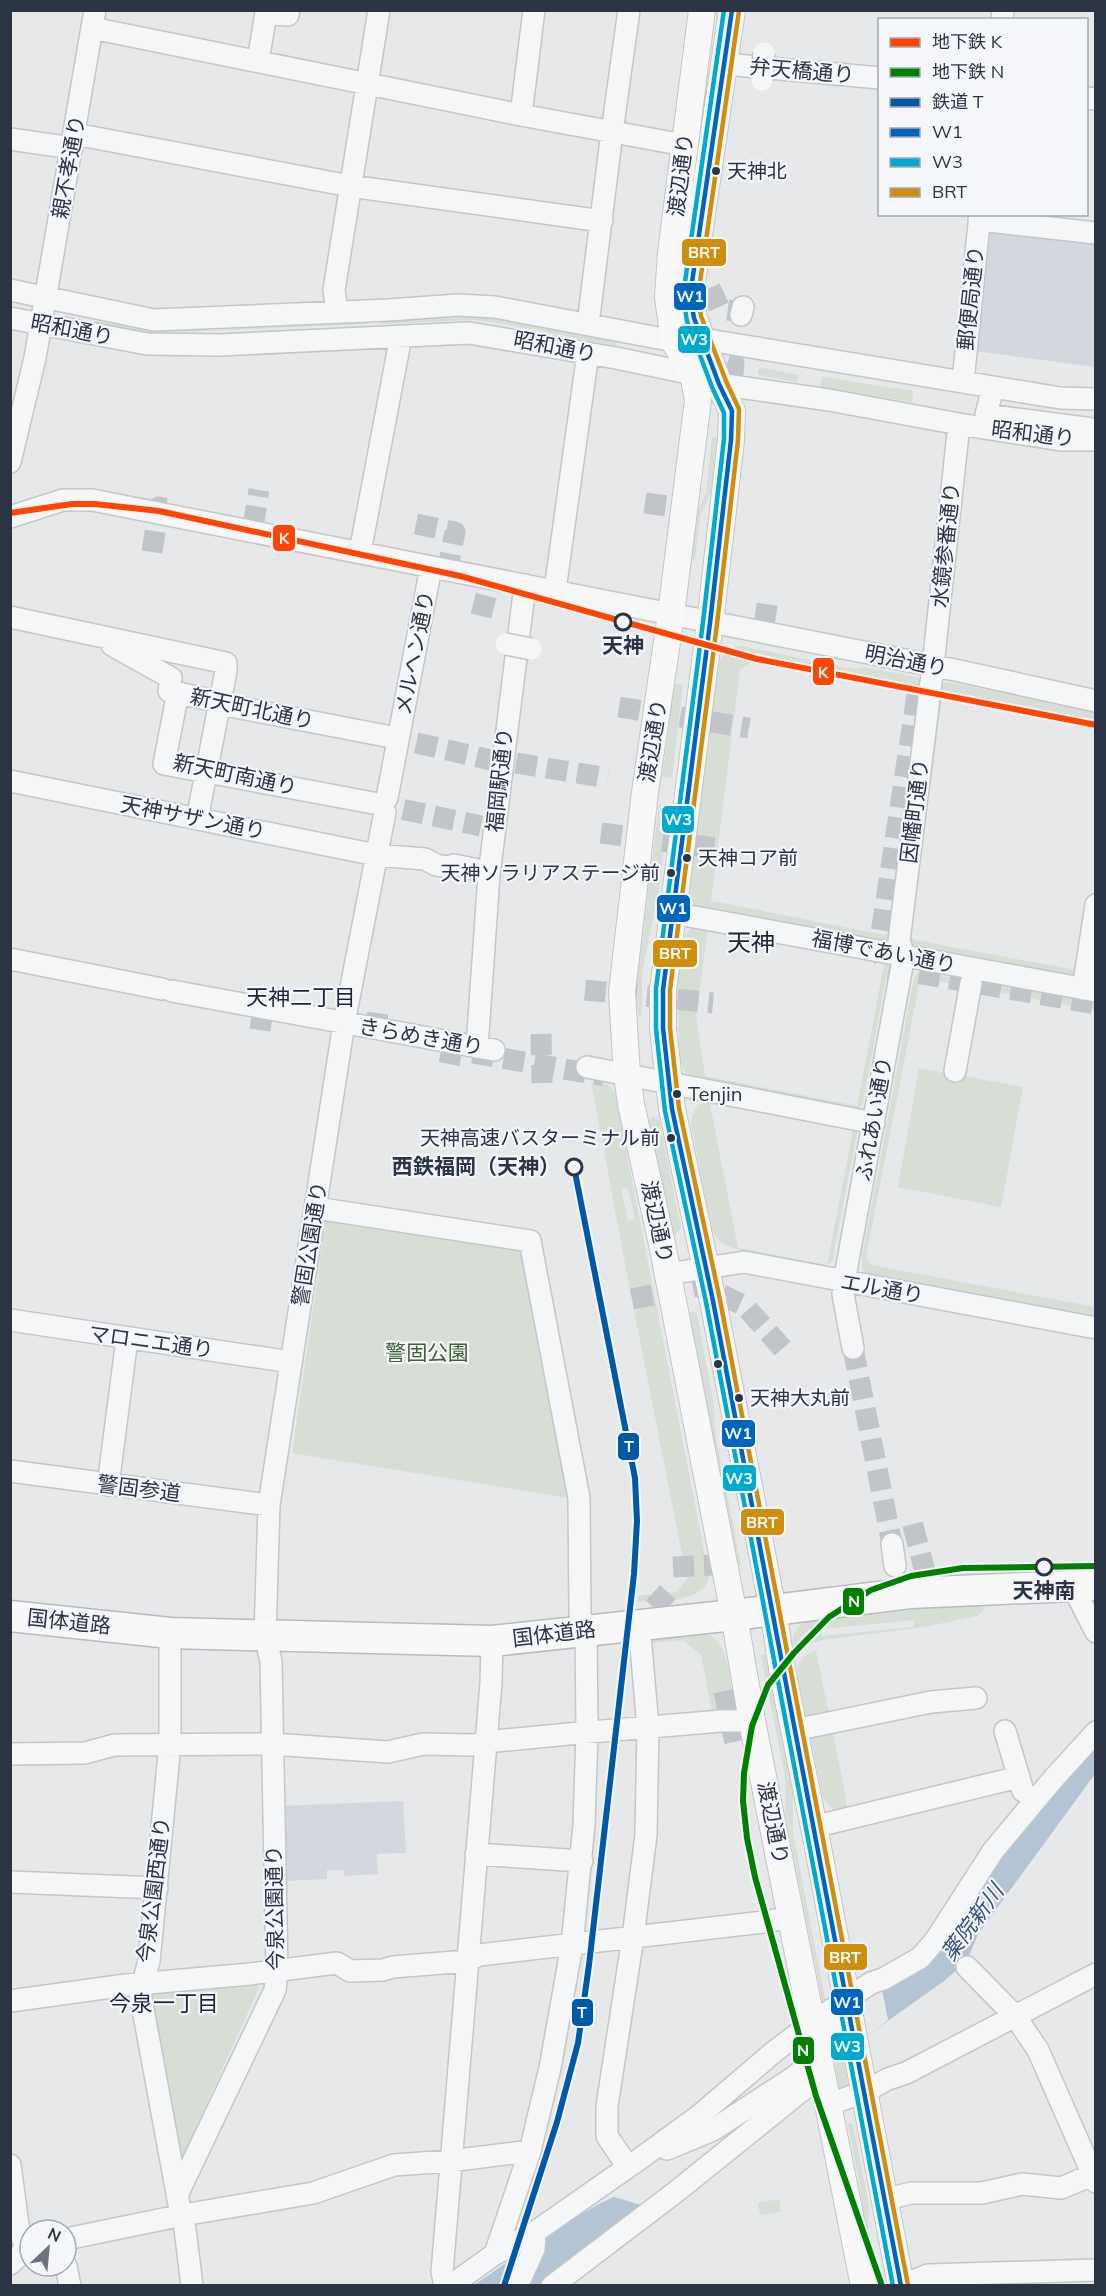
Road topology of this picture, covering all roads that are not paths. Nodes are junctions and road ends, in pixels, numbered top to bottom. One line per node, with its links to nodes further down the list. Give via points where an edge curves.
1 (289, 10): 9 (street, via 288,15 266,13)
2 (379, 10): 13 (street)
3 (534, 10): 14 (street)
4 (629, 10): 15 (street)
5 (702, 10): 18 (main road, 渡辺通り)
6 (732, 10): 10 (main road, 渡辺通り)
7 (93, 19): 9 (street); 17 (street, 親不孝通り)
8 (764, 53): 12 (street, bridge)
9 (258, 61): 13 (street)
10 (725, 64): 11 (street, 弁天橋通り); 31 (main road, 渡辺通り, via 690,296)
11 (878, 78)
12 (762, 80)
13 (367, 83): 14 (street); 19 (street)
14 (521, 115): 15 (street)
15 (612, 132): 18 (street); 21 (street)
16 (10, 138): 17 (street)
17 (73, 141): 19 (street); 24 (street, 親不孝通り)
18 (684, 145): 32 (main road, 渡辺通り, via 668,297)
19 (350, 186): 21 (street); 25 (street, via 334,290)
20 (979, 217): 22 (street); 36 (street, 郵便局通り)
21 (602, 221): 28 (street)
22 (1095, 232)
23 (10, 290): 24 (street, 昭和通り)
24 (46, 297): 25 (street, 昭和通り, via 154,320); 27 (street, 親不孝通り)
25 (337, 312): 28 (street, 昭和通り, via 458,305 518,310)
26 (10, 318): 27 (street, 昭和通り)
27 (41, 324): 30 (street, 昭和通り, via 147,344 220,345); 43 (street, 親不孝通り)
28 (588, 324): 32 (street, 昭和通り)
29 (738, 325): 34 (street)
30 (401, 336): 33 (street, 昭和通り, via 469,333); 45 (street)
31 (702, 339): 32 (street, 昭和通り); 36 (street, 昭和通り); 37 (main road, 渡辺通り)
32 (674, 341): 35 (main road, 渡辺通り)
33 (588, 353): 35 (street, 昭和通り); 48 (street)
34 (734, 363)
35 (693, 374): 37 (street, 昭和通り); 49 (main road, 渡辺通り, via 698,400)
36 (963, 382): 38 (street, 昭和通り)
37 (719, 384): 40 (street, 昭和通り); 51 (main road, 渡辺通り, via 732,411)
38 (993, 387): 39 (street, 昭和通り, via 1060,398); 41 (street, via 986,416)
39 (1095, 399)
40 (959, 424): 42 (street, 昭和通り, via 1061,440); 55 (street, 水鏡参番通り)
41 (1095, 430)
42 (1095, 440)
43 (10, 462)
44 (10, 517): 45 (street, 明治通り, via 63,500 92,500)
45 (360, 552): 46 (street, 明治通り)
46 (431, 567): 47 (street, 明治通り); 59 (street, メルヘン通り)
47 (525, 585): 48 (street, 明治通り); 65 (street, 福岡駅通り, via 503,761 488,828)
48 (555, 590): 49 (street, 明治通り)
49 (671, 614): 51 (street, 明治通り); 76 (main road, 渡辺通り, via 622,992)
50 (10, 617): 52 (street)
51 (710, 622): 55 (street, 明治通り); 67 (main road, 渡辺通り)
52 (113, 638): 56 (street, 新天町北通り, via 112,645 171,678 169,691); 58 (street, via 226,663)
53 (506, 644): 54 (street, bridge)
54 (531, 649)
55 (933, 666): 57 (street, 明治通り); 68 (street, 因幡町通り, via 899,941)
56 (178, 693): 58 (street, 新天町北通り); 60 (street, 新天町南通り, via 164,764)
57 (1095, 701)
58 (220, 704): 59 (street, 新天町北通り); 60 (street)
59 (392, 738): 62 (street, メルヘン通り)
60 (206, 771): 62 (street, 新天町南通り); 63 (street)
61 (10, 782): 64 (street, 天神サザン通り)
62 (381, 804): 64 (street, 警固公園通り)
63 (199, 809)
64 (376, 855): 65 (street, 天神サザン通り, via 425,859 436,865 454,865); 72 (street, 警固公園通り)
65 (489, 875): 73 (street, 福岡駅通り)
66 (1095, 905): 71 (street)
67 (673, 913): 68 (street, 福博であい通り); 77 (main road, 渡辺通り, via 663,990)
68 (904, 955): 71 (street, 福博であい通り); 78 (street, ふれあい通り)
69 (10, 959): 72 (street, きらめき通り)
70 (971, 983): 75 (street)
71 (1089, 990)
72 (344, 1023): 73 (street, きらめき通り); 79 (street, 警固公園通り)
73 (485, 1049)
74 (586, 1067): 76 (street)
75 (955, 1071)
76 (627, 1075): 77 (street); 81 (main road, 渡辺通り)
77 (668, 1083): 78 (street); 80 (main road, 渡辺通り)
78 (874, 1123): 82 (street, ふれあい通り)
79 (316, 1208): 87 (street, 警固公園通り); 98 (street, via 530,1241 579,1498 580,1615)
80 (706, 1269): 81 (street, エル通り); 82 (street, エル通り, via 744,1262); 94 (main road, 渡辺通り)
81 (668, 1275): 95 (main road, 渡辺通り)
82 (843, 1288): 84 (street, エル通り); 86 (street)
83 (10, 1320): 85 (street, マロニエ通り)
84 (1095, 1328)
85 (127, 1339): 87 (street, マロニエ通り); 89 (street)
86 (853, 1348)
87 (291, 1362): 90 (street, 警固公園通り)
88 (10, 1471): 89 (street, 警固参道)
89 (108, 1485): 90 (street, 警固参道)
90 (268, 1505): 101 (street, 警固公園通り)
91 (892, 1545): 92 (street)
92 (895, 1566)
93 (1084, 1585): 94 (highway, 国体道路, via 910,1593); 99 (street)
94 (773, 1610): 95 (highway, 国体道路); 106 (main road, 渡辺通り)
95 (734, 1615): 97 (highway, 国体道路); 104 (main road, 渡辺通り)
96 (10, 1616): 100 (highway, 国体道路)
97 (639, 1624): 98 (highway, 国体道路); 105 (street)
98 (586, 1630): 102 (highway, 国体道路); 109 (street)
99 (1095, 1632)
100 (170, 1633): 101 (highway, 国体道路); 111 (street, 今泉公園西通り)
101 (265, 1636): 102 (highway, 国体道路); 110 (street, 今泉公園通り, via 270,1661)
102 (492, 1641): 112 (street)
103 (976, 1698): 106 (street, via 931,1702)
104 (752, 1721): 105 (street); 121 (main road, 渡辺通り)
105 (648, 1727): 109 (street); 122 (street, via 646,1834)
106 (794, 1730): 116 (main road, 渡辺通り)
107 (1005, 1731): 114 (street)
108 (1095, 1732): 115 (street)
109 (587, 1733): 112 (street); 118 (street)
110 (272, 1743): 111 (street); 112 (street, via 388,1752 423,1744); 126 (street, 今泉公園通り)
111 (170, 1744): 113 (street, via 114,1745 85,1754); 120 (street, 今泉公園西通り)
112 (485, 1744): 117 (street)
113 (10, 1754)
114 (1019, 1777): 115 (street); 116 (street)
115 (1028, 1808): 130 (street, via 993,1851 920,1958 871,1983)
116 (813, 1827): 130 (main road, 渡辺通り)
117 (476, 1854): 118 (street); 124 (street)
118 (582, 1860): 123 (street)
119 (10, 1882): 120 (street)
120 (157, 1888): 128 (street, 今泉公園西通り, via 149,1961)
121 (792, 1917): 122 (street); 132 (main road, 渡辺通り)
122 (633, 1937): 123 (street); 137 (street, via 607,2106 607,2136)
123 (572, 1944): 124 (street, via 479,1955); 136 (street, via 550,2068)
124 (467, 1961): 126 (street, via 350,1971 338,1963); 138 (street)
125 (967, 1967): 131 (street)
126 (277, 1971): 128 (street); 142 (street, 今泉公園通り, via 275,1990)
127 (1095, 1974): 131 (street)
128 (142, 1984): 129 (street); 142 (street, 今泉公園西通り, via 140,1993)
129 (10, 2001)
130 (845, 2006): 132 (street); 133 (street); 134 (main road, 渡辺通り)
131 (1015, 2016): 134 (street); 140 (street, via 1038,2050)
132 (813, 2027): 133 (main road, 渡辺通り); 137 (street, via 775,2051)
133 (820, 2068): 135 (main road, 渡辺通り); 137 (street, via 794,2077 713,2130); 153 (street)
134 (864, 2092): 135 (street); 141 (main road, 渡辺通り)
135 (827, 2105): 154 (main road, 渡辺通り)
136 (530, 2151): 138 (street); 146 (street)
137 (642, 2160): 145 (street)
138 (450, 2161): 142 (street, via 394,2165 313,2193); 150 (street, via 442,2272)
139 (10, 2165): 143 (street)
140 (1094, 2178): 141 (street, via 1061,2188 1022,2184 990,2192 911,2193)
141 (885, 2200): 148 (main road, 渡辺通り)
142 (179, 2205): 144 (street); 149 (street, 今泉公園西通り)
143 (18, 2225)
144 (78, 2235)
145 (535, 2236): 146 (street); 152 (street, via 534,2249)
146 (495, 2254): 151 (street)
147 (1095, 2270): 148 (street, via 928,2275)
148 (901, 2285)
149 (192, 2286)
150 (445, 2286)
151 (450, 2286)
152 (518, 2286)
153 (552, 2286)
154 (864, 2286)

